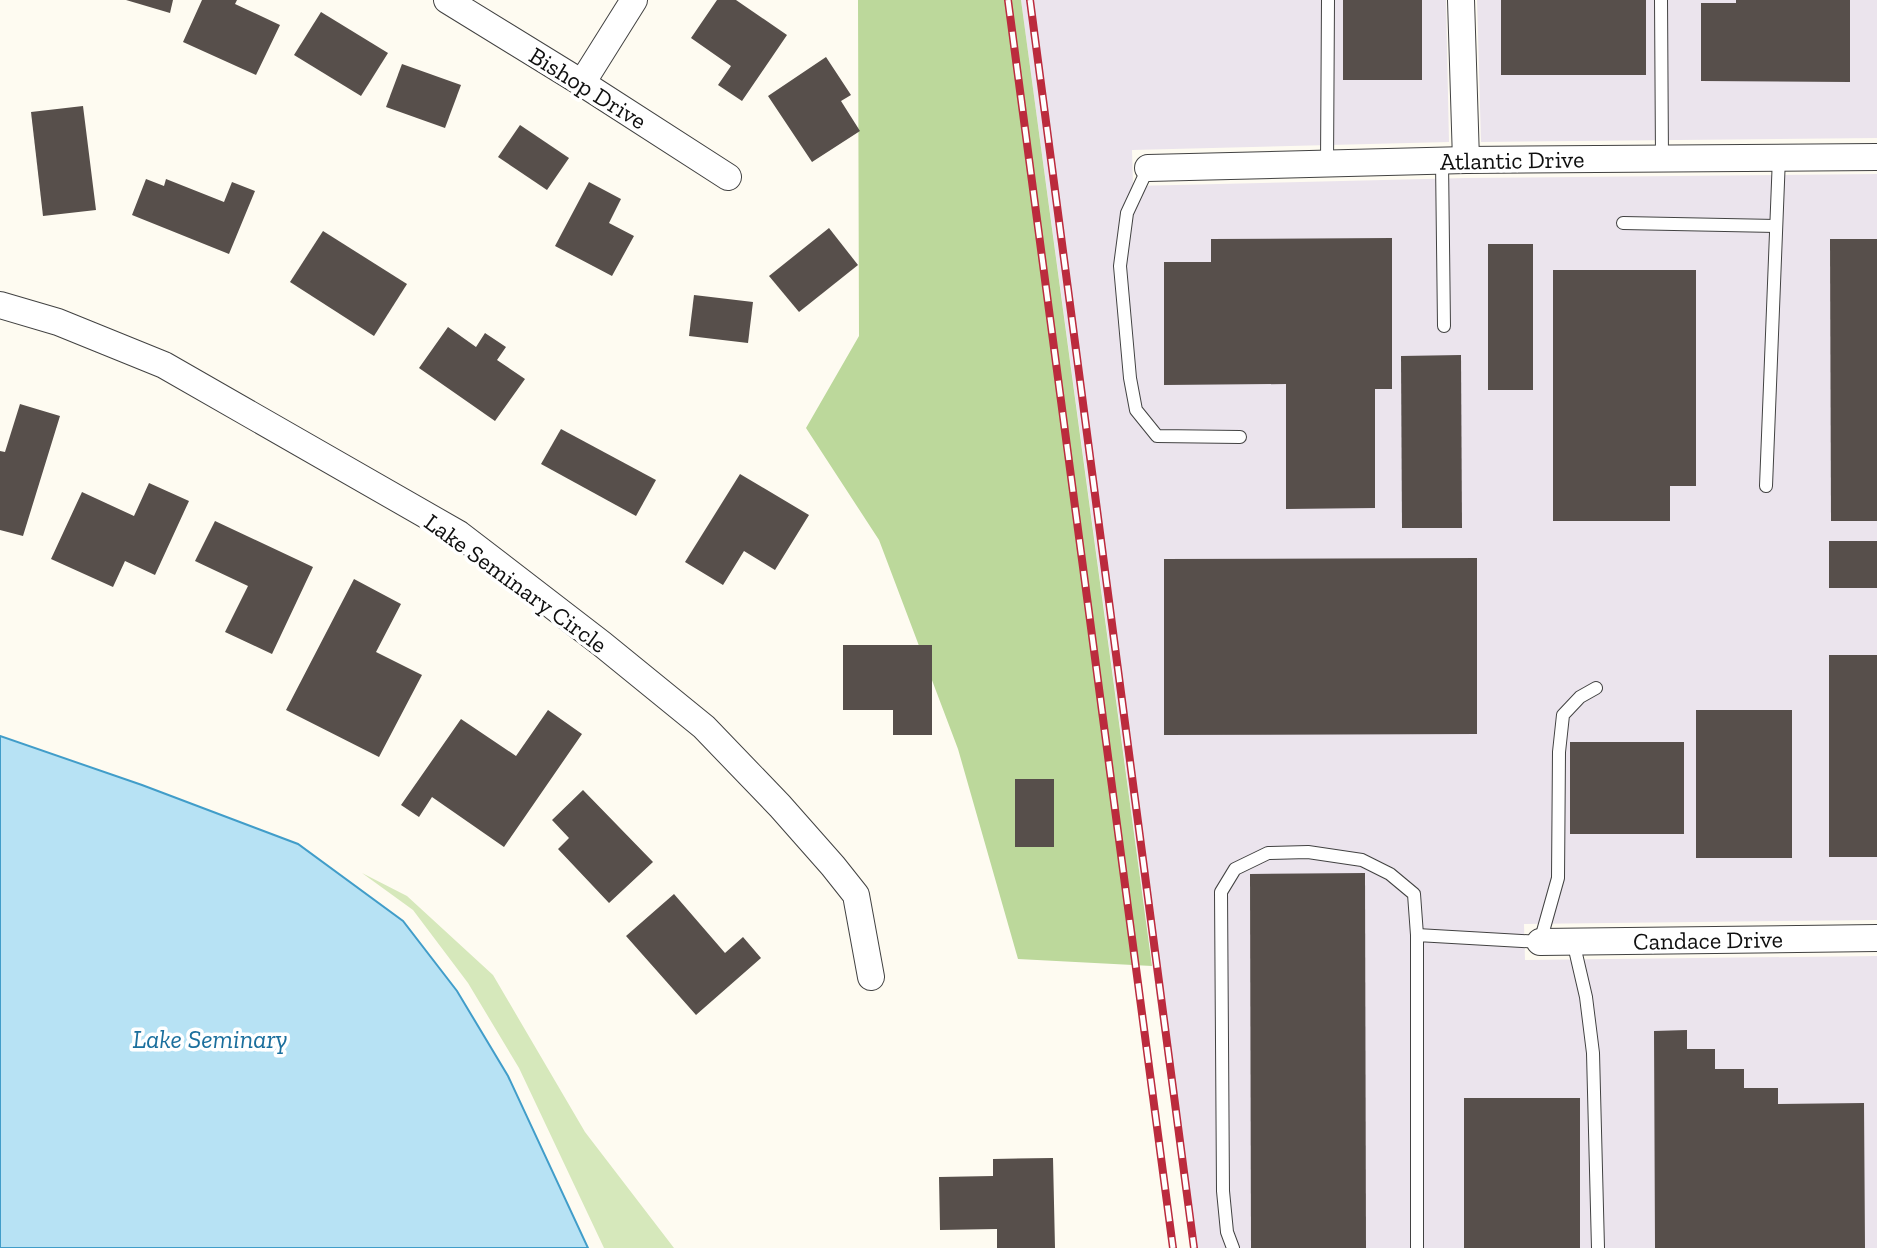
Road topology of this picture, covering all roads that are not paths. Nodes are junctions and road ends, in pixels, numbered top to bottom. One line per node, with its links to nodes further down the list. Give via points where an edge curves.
1 (447, 0): 6 (street, Bishop Drive)
2 (634, 0): 6 (street)
3 (1328, 0): 11 (lane)
4 (1461, 0): 10 (street)
5 (1661, 0): 9 (lane)
6 (582, 83): 13 (street, Bishop Drive)
7 (1877, 156): 8 (street, Atlantic Drive)
8 (1779, 158): 9 (street, Atlantic Drive); 15 (lane)
9 (1662, 159): 10 (street, Atlantic Drive)
10 (1454, 160): 11 (street, Atlantic Drive); 17 (lane)
11 (1327, 164): 12 (street, Atlantic Drive)
12 (1148, 168): 18 (lane, via 1127,213 1120,266 1136,410 1157,436)
13 (728, 177)
14 (1623, 223): 15 (lane)
15 (1776, 226): 19 (lane)
16 (0, 305): 25 (street, Lake Seminary Circle, via 164,365 470,542 704,727 780,806 856,895)
17 (1444, 326)
18 (1240, 437)
19 (1766, 486)
20 (1596, 688): 24 (lane, via 1563,715 1558,878)
21 (1417, 935): 24 (lane); 26 (lane, via 1414,894 1390,874 1362,860 1308,852 1268,853 1236,869 1221,892 1223,1191); 27 (lane)
22 (1877, 938): 23 (street, Candace Drive)
23 (1573, 941): 24 (street, Candace Drive); 28 (lane, via 1593,1053)
24 (1540, 942)
25 (872, 977)
26 (1233, 1248)
27 (1417, 1248)
28 (1598, 1248)

